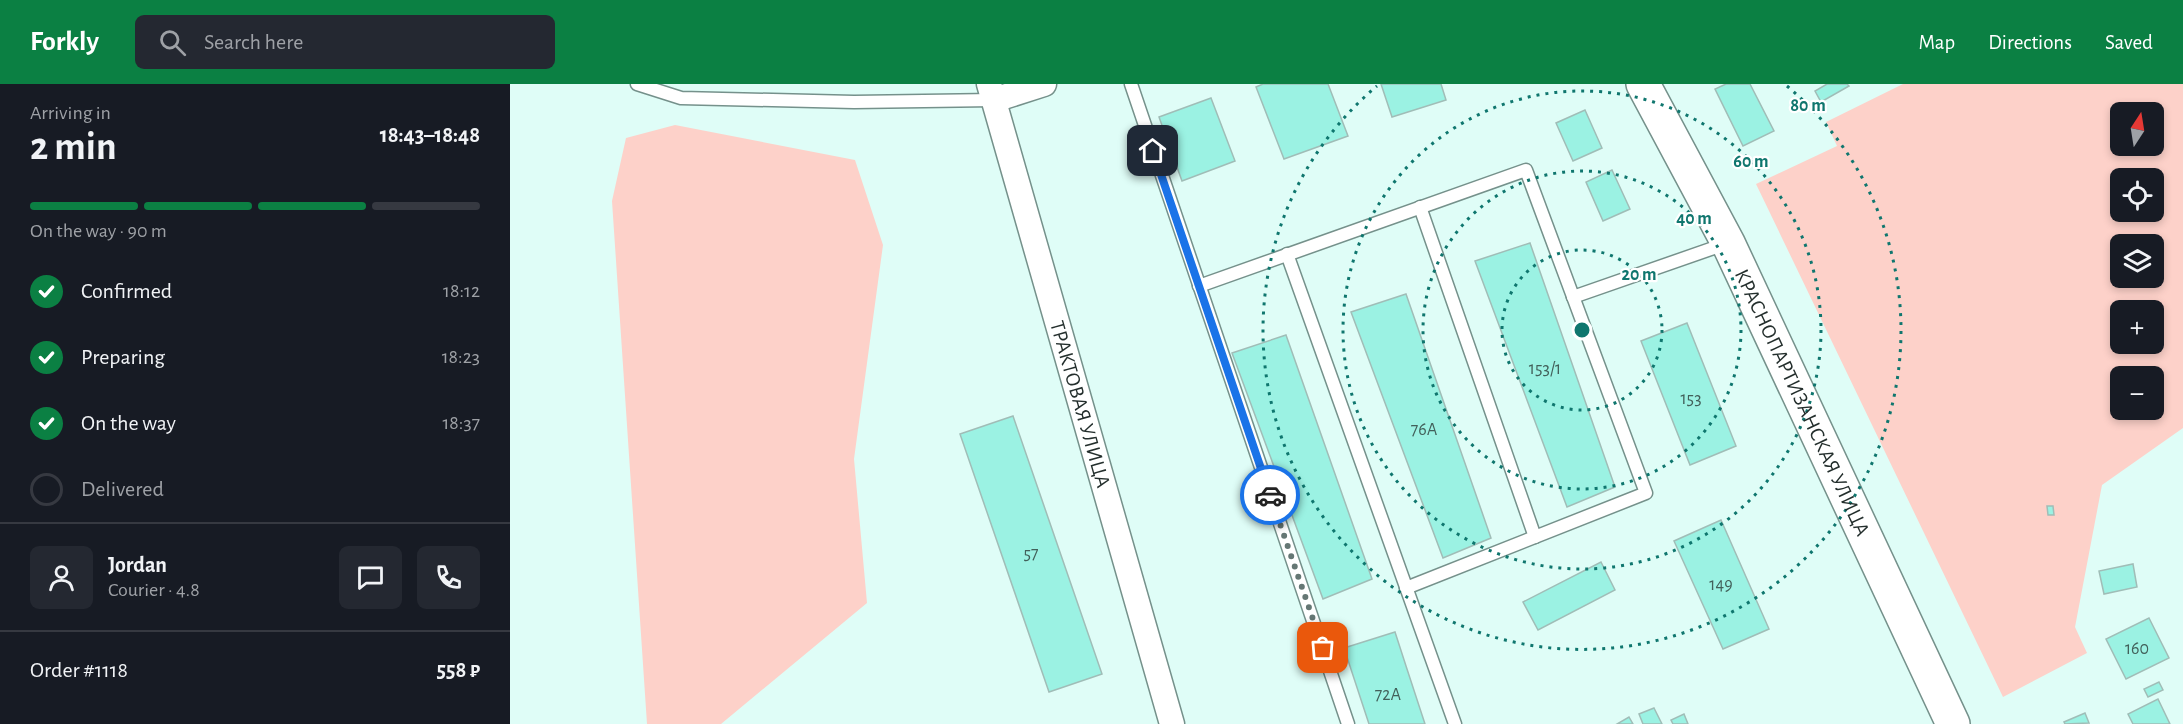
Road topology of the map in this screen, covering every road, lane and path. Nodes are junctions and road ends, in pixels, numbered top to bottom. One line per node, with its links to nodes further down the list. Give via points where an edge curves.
1 (637, 84): 5 (lane, via 681,98 854,102)
2 (1044, 84): 5 (street)
3 (1131, 84): 9 (lane)
4 (1643, 84): 7 (street, КРАСНОПАРТИЗАНСКАЯ УЛИЦА)
5 (992, 92): 13 (street, ТРАКТОВАЯ УЛИЦА)
6 (1420, 207): 8 (lane); 10 (lane, via 1526,170); 11 (lane)
7 (1728, 243): 10 (lane); 16 (street, КРАСНОПАРТИЗАНСКАЯ УЛИЦА)
8 (1287, 254): 9 (lane); 12 (lane)
9 (1199, 286): 14 (lane)
10 (1573, 297): 11 (lane, via 1646,493)
11 (1535, 537): 12 (lane)
12 (1406, 588): 15 (lane)
13 (1172, 724)
14 (1348, 724)
15 (1455, 724)
16 (1953, 724)

